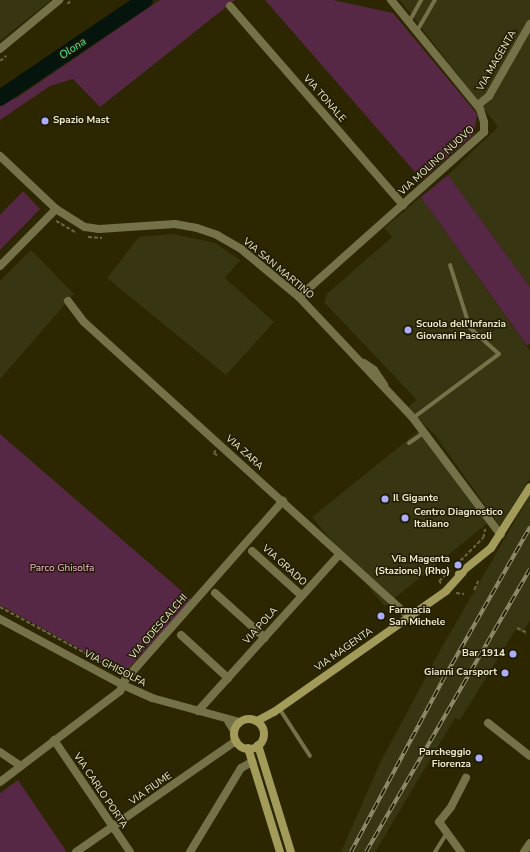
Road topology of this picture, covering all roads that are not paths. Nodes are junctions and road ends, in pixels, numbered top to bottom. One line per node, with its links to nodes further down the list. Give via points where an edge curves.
1 (59, 0): 9 (street)
2 (391, 0): 6 (street, VIA MOLINO NUOVO)
3 (421, 0): 6 (lane)
4 (435, 0): 8 (lane)
5 (230, 6): 12 (street, VIA TONALE)
6 (409, 22): 8 (street, VIA MOLINO NUOVO)
7 (530, 24): 10 (street, VIA MAGENTA, via 489,96)
8 (417, 31): 10 (street, VIA MOLINO NUOVO)
9 (0, 49)
10 (478, 105): 12 (street, VIA MOLINO NUOVO, via 484,122 480,137)
11 (0, 156): 13 (street, VIA SAN MARTINO)
12 (403, 205): 16 (street, VIA MOLINO NUOVO)
13 (56, 209): 15 (street); 16 (street, VIA SAN MARTINO, via 89,228 175,224 217,235 241,249)
14 (450, 265): 18 (lane, via 470,328 500,354)
15 (0, 266)
16 (299, 297): 18 (street, VIA SAN MARTINO, via 360,361 374,370 386,389)
17 (68, 301): 22 (street, VIA ZARA, via 84,322)
18 (413, 418): 19 (street, VIA SAN MARTINO)
19 (425, 432): 20 (lane); 23 (street, VIA SAN MARTINO)
20 (409, 443)
21 (530, 487): 23 (street, VIA MAGENTA)
22 (283, 501): 25 (street, VIA ZARA); 33 (street, VIA ODESCALCHI, via 129,676)
23 (501, 535): 28 (street, VIA MAGENTA, via 484,555 449,581 427,604)
24 (252, 551): 27 (street, VIA GRADO)
25 (339, 555): 27 (street, VIA POLA); 28 (street, VIA ZARA)
26 (215, 593): 31 (street)
27 (302, 596): 31 (street, VIA POLA)
28 (409, 617): 34 (street, VIA MAGENTA)
29 (0, 619): 33 (street, VIA GHISOLFA)
30 (181, 635): 32 (street)
31 (265, 638): 32 (street, VIA POLA)
32 (228, 678): 35 (street, VIA POLA)
33 (123, 686): 35 (street, VIA GHISOLFA, via 152,698); 41 (street, VIA ODESCALCHI)
34 (277, 710): 39 (street, VIA MAGENTA); 46 (lane)
35 (198, 711): 36 (street, VIA GHISOLFA)
36 (228, 721): 37 (street, VIA GHISOLFA); 40 (street)
37 (240, 722): 39 (street, via 248,719); 40 (street)
38 (488, 723): 47 (street)
39 (259, 724): 43 (street, via 264,734)
40 (234, 731): 42 (street)
41 (54, 740): 49 (street, VIA ODESCALCHI); 52 (street, VIA CARLO PORTA)
42 (236, 741): 44 (street); 52 (street, VIA FIUME)
43 (258, 745): 44 (street); 59 (street)
44 (248, 748): 48 (street)
45 (0, 752): 49 (street)
46 (310, 756)
47 (530, 756)
48 (252, 762): 55 (street); 58 (street, via 241,768)
49 (21, 766): 51 (street, VIA ODESCALCHI)
50 (466, 778): 53 (street, via 451,807 438,822)
51 (0, 782)
52 (113, 827): 56 (street, VIA FIUME); 57 (street, VIA CARLO PORTA)
53 (447, 833): 60 (lane); 61 (street)
54 (530, 843): 62 (street)
55 (279, 850)
56 (76, 852)
57 (130, 852)
58 (190, 852)
59 (291, 852)
60 (435, 852)
61 (461, 852)
62 (524, 852)

